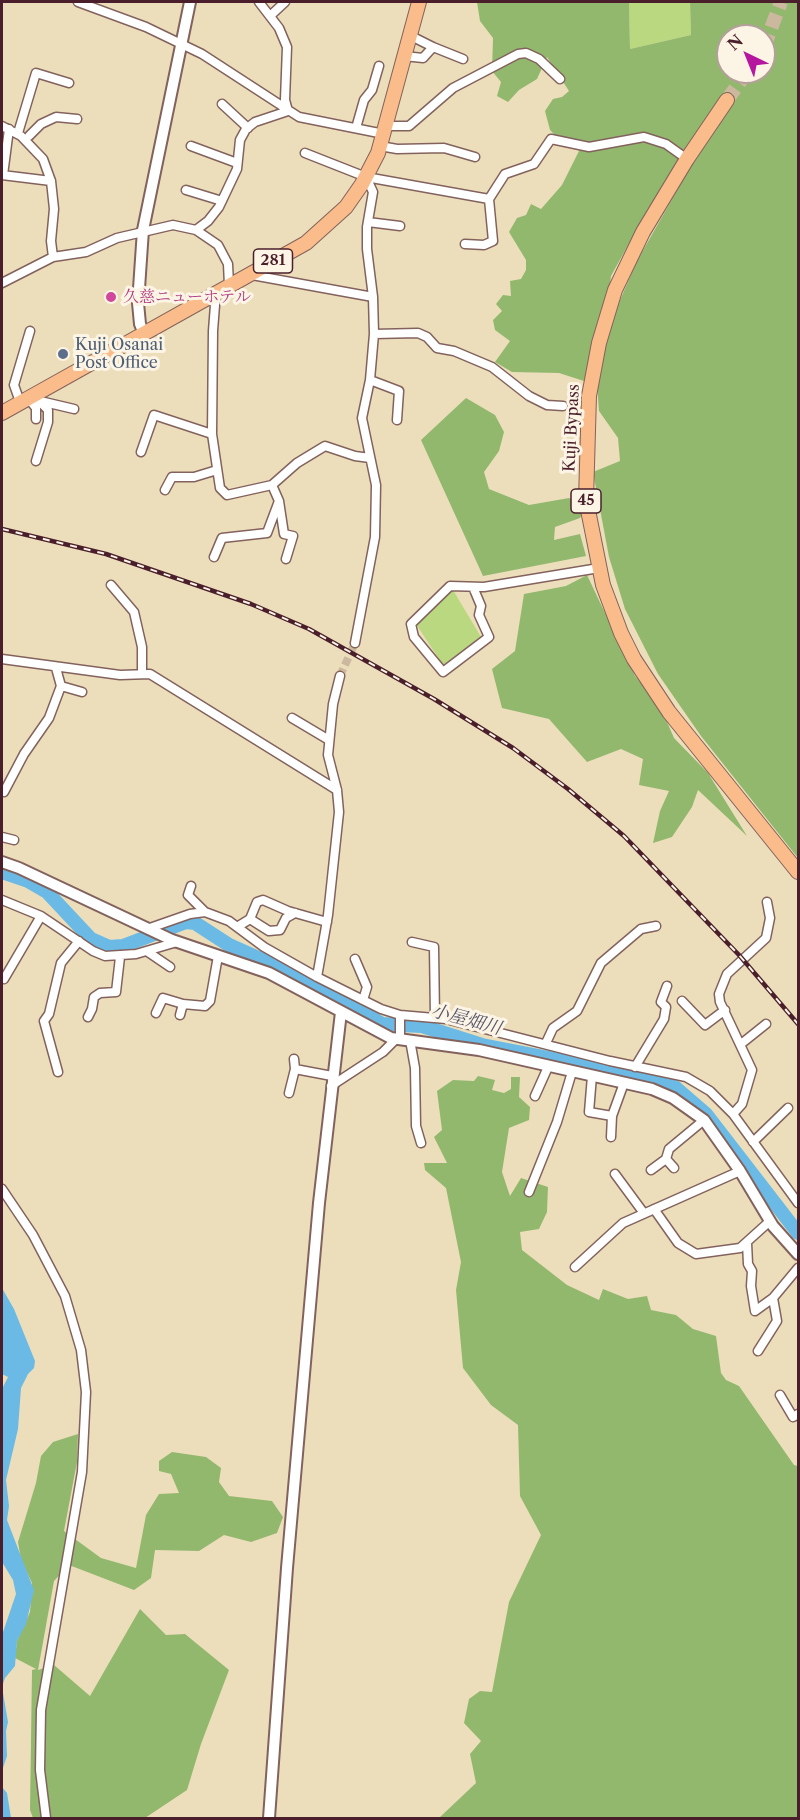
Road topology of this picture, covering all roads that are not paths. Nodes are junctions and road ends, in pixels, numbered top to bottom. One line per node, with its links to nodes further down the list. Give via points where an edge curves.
1 (78, 2): 8 (street)
2 (190, 2): 8 (street)
3 (260, 2): 6 (street)
4 (285, 2): 6 (street)
5 (418, 2): 7 (highway, 281)
6 (270, 16): 17 (street, via 287,47)
7 (409, 35): 9 (street); 10 (highway, 281)
8 (182, 44): 17 (street, via 242,78); 38 (street)
9 (433, 47): 10 (street, via 423,58); 11 (street)
10 (404, 56): 23 (highway, 281)
11 (463, 59)
12 (380, 66): 21 (street)
13 (560, 79): 23 (street, via 539,59 518,54 453,88 409,126)
14 (69, 83): 22 (street, via 36,73)
15 (728, 100): 28 (highway, Kuji Bypass / 45)
16 (222, 104): 20 (street)
17 (288, 111): 20 (street); 21 (street, via 315,122)
18 (77, 119): 24 (street, via 56,117)
19 (5, 128): 22 (street); 30 (street)
20 (248, 128): 29 (street, via 240,140)
21 (356, 128): 23 (street)
22 (18, 133): 32 (street, via 43,159)
23 (383, 135): 27 (street, via 397,149 444,148); 31 (highway, 281)
24 (29, 136)
25 (191, 146): 29 (street)
26 (305, 153): 31 (street)
27 (475, 158)
28 (687, 159): 34 (street, via 666,144 644,137 589,147 551,139 534,164 505,174); 67 (highway, Kuji Bypass / 45, via 624,269 591,377 586,500)
29 (237, 163): 35 (street)
30 (2, 175): 32 (street)
31 (366, 177): 34 (street); 36 (street, via 373,192); 42 (highway, 281, via 346,207 306,243)
32 (51, 181): 41 (street)
33 (186, 190): 35 (street)
34 (489, 199): 40 (street, via 493,241)
35 (222, 201): 39 (street)
36 (368, 222): 37 (street); 46 (street)
37 (400, 226)
38 (143, 230): 39 (street, via 173,225); 41 (street, via 86,252); 48 (street, via 138,303)
39 (196, 230): 44 (street, via 223,253)
40 (465, 244)
41 (53, 257): 43 (street)
42 (248, 274): 44 (highway, 281); 46 (street)
43 (2, 283)
44 (229, 285): 45 (highway, 281)
45 (216, 292): 48 (highway, 281); 57 (street)
46 (373, 297): 49 (street)
47 (30, 331): 51 (street, via 14,385)
48 (144, 334): 51 (highway, 281)
49 (374, 334): 50 (street); 52 (street, via 418,333 437,348 492,367 529,396 547,405)
50 (370, 380): 56 (street, via 399,391); 59 (street, via 362,418)
51 (29, 400): 53 (street); 54 (highway, 281); 55 (street, via 36,408); 60 (street, via 48,410)
52 (563, 406)
53 (74, 409)
54 (2, 413)
55 (36, 419)
56 (397, 420)
57 (212, 434): 58 (street, via 154,415); 61 (street)
58 (141, 452)
59 (370, 458): 62 (street, via 325,446); 70 (street, via 376,485 375,537)
60 (36, 461)
61 (217, 470): 62 (street, via 220,488 227,495); 63 (street, via 194,477 172,477)
62 (272, 485): 64 (street)
63 (165, 490)
64 (279, 501): 65 (street, via 267,533 222,538); 66 (street, via 284,534 292,536)
65 (214, 557)
66 (286, 560)
67 (598, 568): 69 (street); 84 (highway, Kuji Bypass / 45, via 621,633 652,687)
68 (111, 585): 73 (street, via 134,612 142,647)
69 (473, 587): 69 (street, via 450,586 411,624 414,638 443,672 489,637)
70 (354, 644)
71 (2, 659): 72 (street)
72 (56, 668): 73 (street, via 120,675); 75 (street)
73 (142, 673): 79 (street, via 150,674)
74 (340, 676): 78 (street)
75 (61, 686): 76 (street); 80 (street, via 49,718)
76 (82, 692)
77 (292, 718): 78 (street)
78 (329, 740): 79 (street, via 328,755)
79 (337, 790): 92 (street, via 339,812)
80 (4, 792)
81 (2, 837): 82 (street)
82 (14, 840)
83 (2, 862): 95 (street)
84 (798, 872)
85 (191, 886): 88 (street, via 188,895)
86 (2, 900): 90 (street)
87 (767, 902): 110 (street, via 770,918 766,938 727,974 719,994)
88 (205, 912): 94 (street); 95 (street)
89 (295, 912): 91 (street, via 286,918 280,930 270,931); 91 (street, via 263,900 257,902); 92 (street)
90 (41, 916): 96 (street); 105 (street)
91 (250, 919): 94 (street)
92 (327, 922): 104 (street)
93 (656, 926): 119 (street, via 641,929 601,963 577,1011 553,1028)
94 (237, 927): 104 (street)
95 (150, 930): 97 (street)
96 (79, 940): 101 (street, via 105,956); 125 (street, via 62,963 44,1021)
97 (174, 941): 99 (street); 100 (street)
98 (412, 942): 116 (street, via 434,947)
99 (148, 952): 101 (street); 103 (street)
100 (218, 956): 109 (street, via 210,1001 206,1006); 111 (street, via 269,973)
101 (120, 957): 114 (street, via 116,992 94,997)
102 (355, 960): 107 (street, via 367,987)
103 (170, 967)
104 (317, 976): 107 (street)
105 (4, 979)
106 (667, 986): 123 (street, via 661,1002 666,1007 664,1019)
107 (363, 1000): 115 (street)
108 (682, 1001): 110 (street, via 705,1025)
109 (183, 1004): 112 (street, via 163,998); 113 (street)
110 (725, 1010): 120 (street)
111 (341, 1012): 118 (street); 128 (street)
112 (156, 1013)
113 (180, 1015)
114 (88, 1017)
115 (400, 1018): 116 (street); 118 (street)
116 (435, 1018): 119 (street)
117 (766, 1024): 120 (street)
118 (401, 1038): 122 (street, via 479,1050); 128 (street); 138 (street, via 415,1068 416,1126)
119 (546, 1043): 123 (street)
120 (741, 1044): 133 (street, via 752,1070 742,1104)
121 (294, 1059): 124 (street)
122 (548, 1067): 126 (street); 131 (street)
123 (635, 1067): 133 (street, via 667,1071 696,1082)
124 (295, 1069): 128 (street); 130 (street)
125 (58, 1072)
126 (572, 1072): 127 (street); 145 (street)
127 (592, 1076): 129 (street); 134 (street, via 589,1112)
128 (332, 1081): 159 (street, via 287,1568)
129 (624, 1083): 134 (street); 135 (street, via 673,1098)
130 (289, 1094)
131 (535, 1096)
132 (788, 1108): 137 (street)
133 (734, 1114): 137 (street)
134 (612, 1116): 136 (street)
135 (704, 1120): 139 (street, via 669,1149); 142 (street)
136 (611, 1137)
137 (753, 1142): 146 (street)
138 (421, 1143)
139 (666, 1159): 140 (street); 141 (street)
140 (674, 1168)
141 (651, 1170)
142 (740, 1171): 147 (street); 149 (street)
143 (615, 1174): 148 (street)
144 (2, 1189): 158 (street, via 33,1235 65,1296 81,1350 86,1392 82,1472 41,1710 40,1770)
145 (529, 1192)
146 (798, 1203)
147 (654, 1209): 148 (street); 150 (street, via 678,1244 696,1254 729,1251)
148 (643, 1212): 152 (street, via 623,1222)
149 (770, 1221): 150 (street); 151 (street)
150 (747, 1244): 154 (street, via 755,1311)
151 (798, 1254)
152 (574, 1267)
153 (798, 1268): 154 (street)
154 (773, 1298): 155 (street, via 777,1321)
155 (758, 1351)
156 (780, 1395): 157 (street, via 792,1417)
157 (798, 1414)
158 (46, 1818)
159 (269, 1818)

